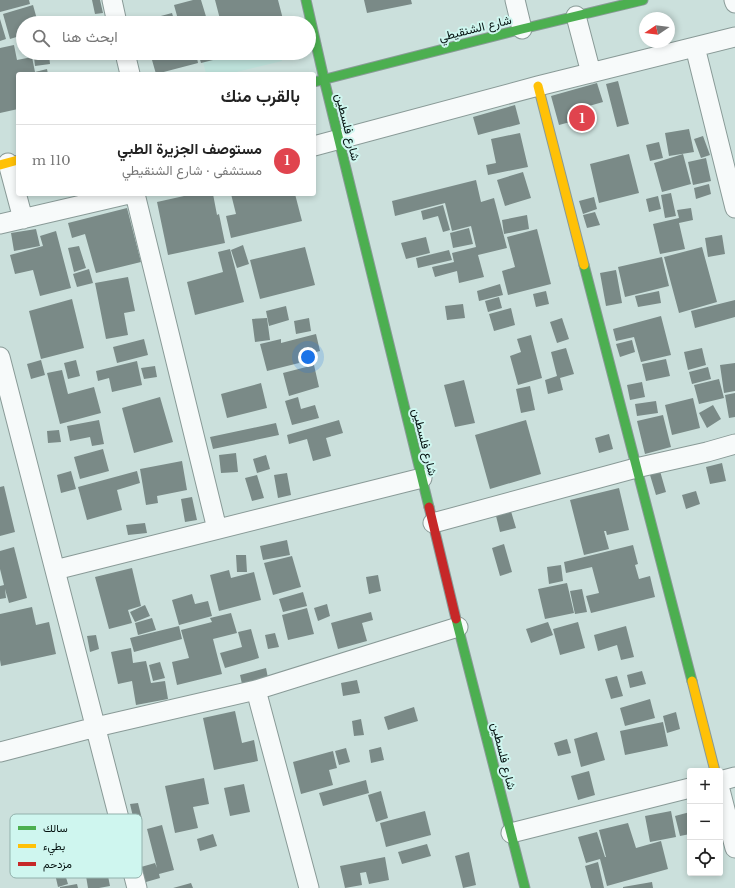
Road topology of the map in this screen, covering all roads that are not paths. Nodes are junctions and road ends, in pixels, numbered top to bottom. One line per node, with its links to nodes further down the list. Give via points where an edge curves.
1 (112, 0): 5 (street)
2 (306, 0): 6 (street, شارع فلسطين)
3 (515, 0): 8 (street)
4 (643, 0): 7 (street, شارع الشنقيطي)
5 (116, 16)
6 (310, 16)
7 (576, 16): 8 (street, شارع الشنقيطي); 14 (street)
8 (522, 29): 15 (street, شارع الشنقيطي)
9 (735, 38): 11 (street)
10 (316, 44): 15 (street, شارع فلسطين)
11 (695, 47): 14 (street); 25 (street)
12 (127, 60): 13 (street)
13 (130, 72)
14 (591, 73): 17 (street)
15 (324, 79): 16 (street, شارع الشنقيطي); 18 (street, شارع فلسطين)
16 (316, 81)
17 (538, 86): 18 (street); 31 (street)
18 (339, 139): 19 (street); 32 (street, شارع فلسطين)
19 (316, 145)
20 (9, 162): 21 (street)
21 (16, 190)
22 (17, 196): 26 (street)
23 (121, 196): 26 (street)
24 (135, 196): 34 (street)
25 (735, 208)
26 (23, 219): 27 (street)
27 (0, 224)
28 (0, 357): 29 (street)
29 (3, 384): 35 (street)
30 (735, 444): 31 (street)
31 (636, 468): 33 (street); 40 (street)
32 (422, 478): 33 (street, شارع فلسطين); 34 (street)
33 (433, 523): 36 (street, شارع فلسطين)
34 (217, 529): 35 (street)
35 (55, 570): 38 (street)
36 (458, 627): 37 (street); 46 (street, شارع فلسطين)
37 (256, 690): 38 (street); 50 (street)
38 (96, 727): 39 (street); 45 (street)
39 (0, 752)
40 (714, 768)
41 (735, 777): 42 (street)
42 (723, 780)
43 (687, 789): 46 (street)
44 (723, 802): 47 (street)
45 (118, 814)
46 (511, 834): 51 (street, شارع فلسطين)
47 (735, 848)
48 (134, 878): 49 (street)
49 (137, 888)
50 (309, 888)
51 (525, 888)

